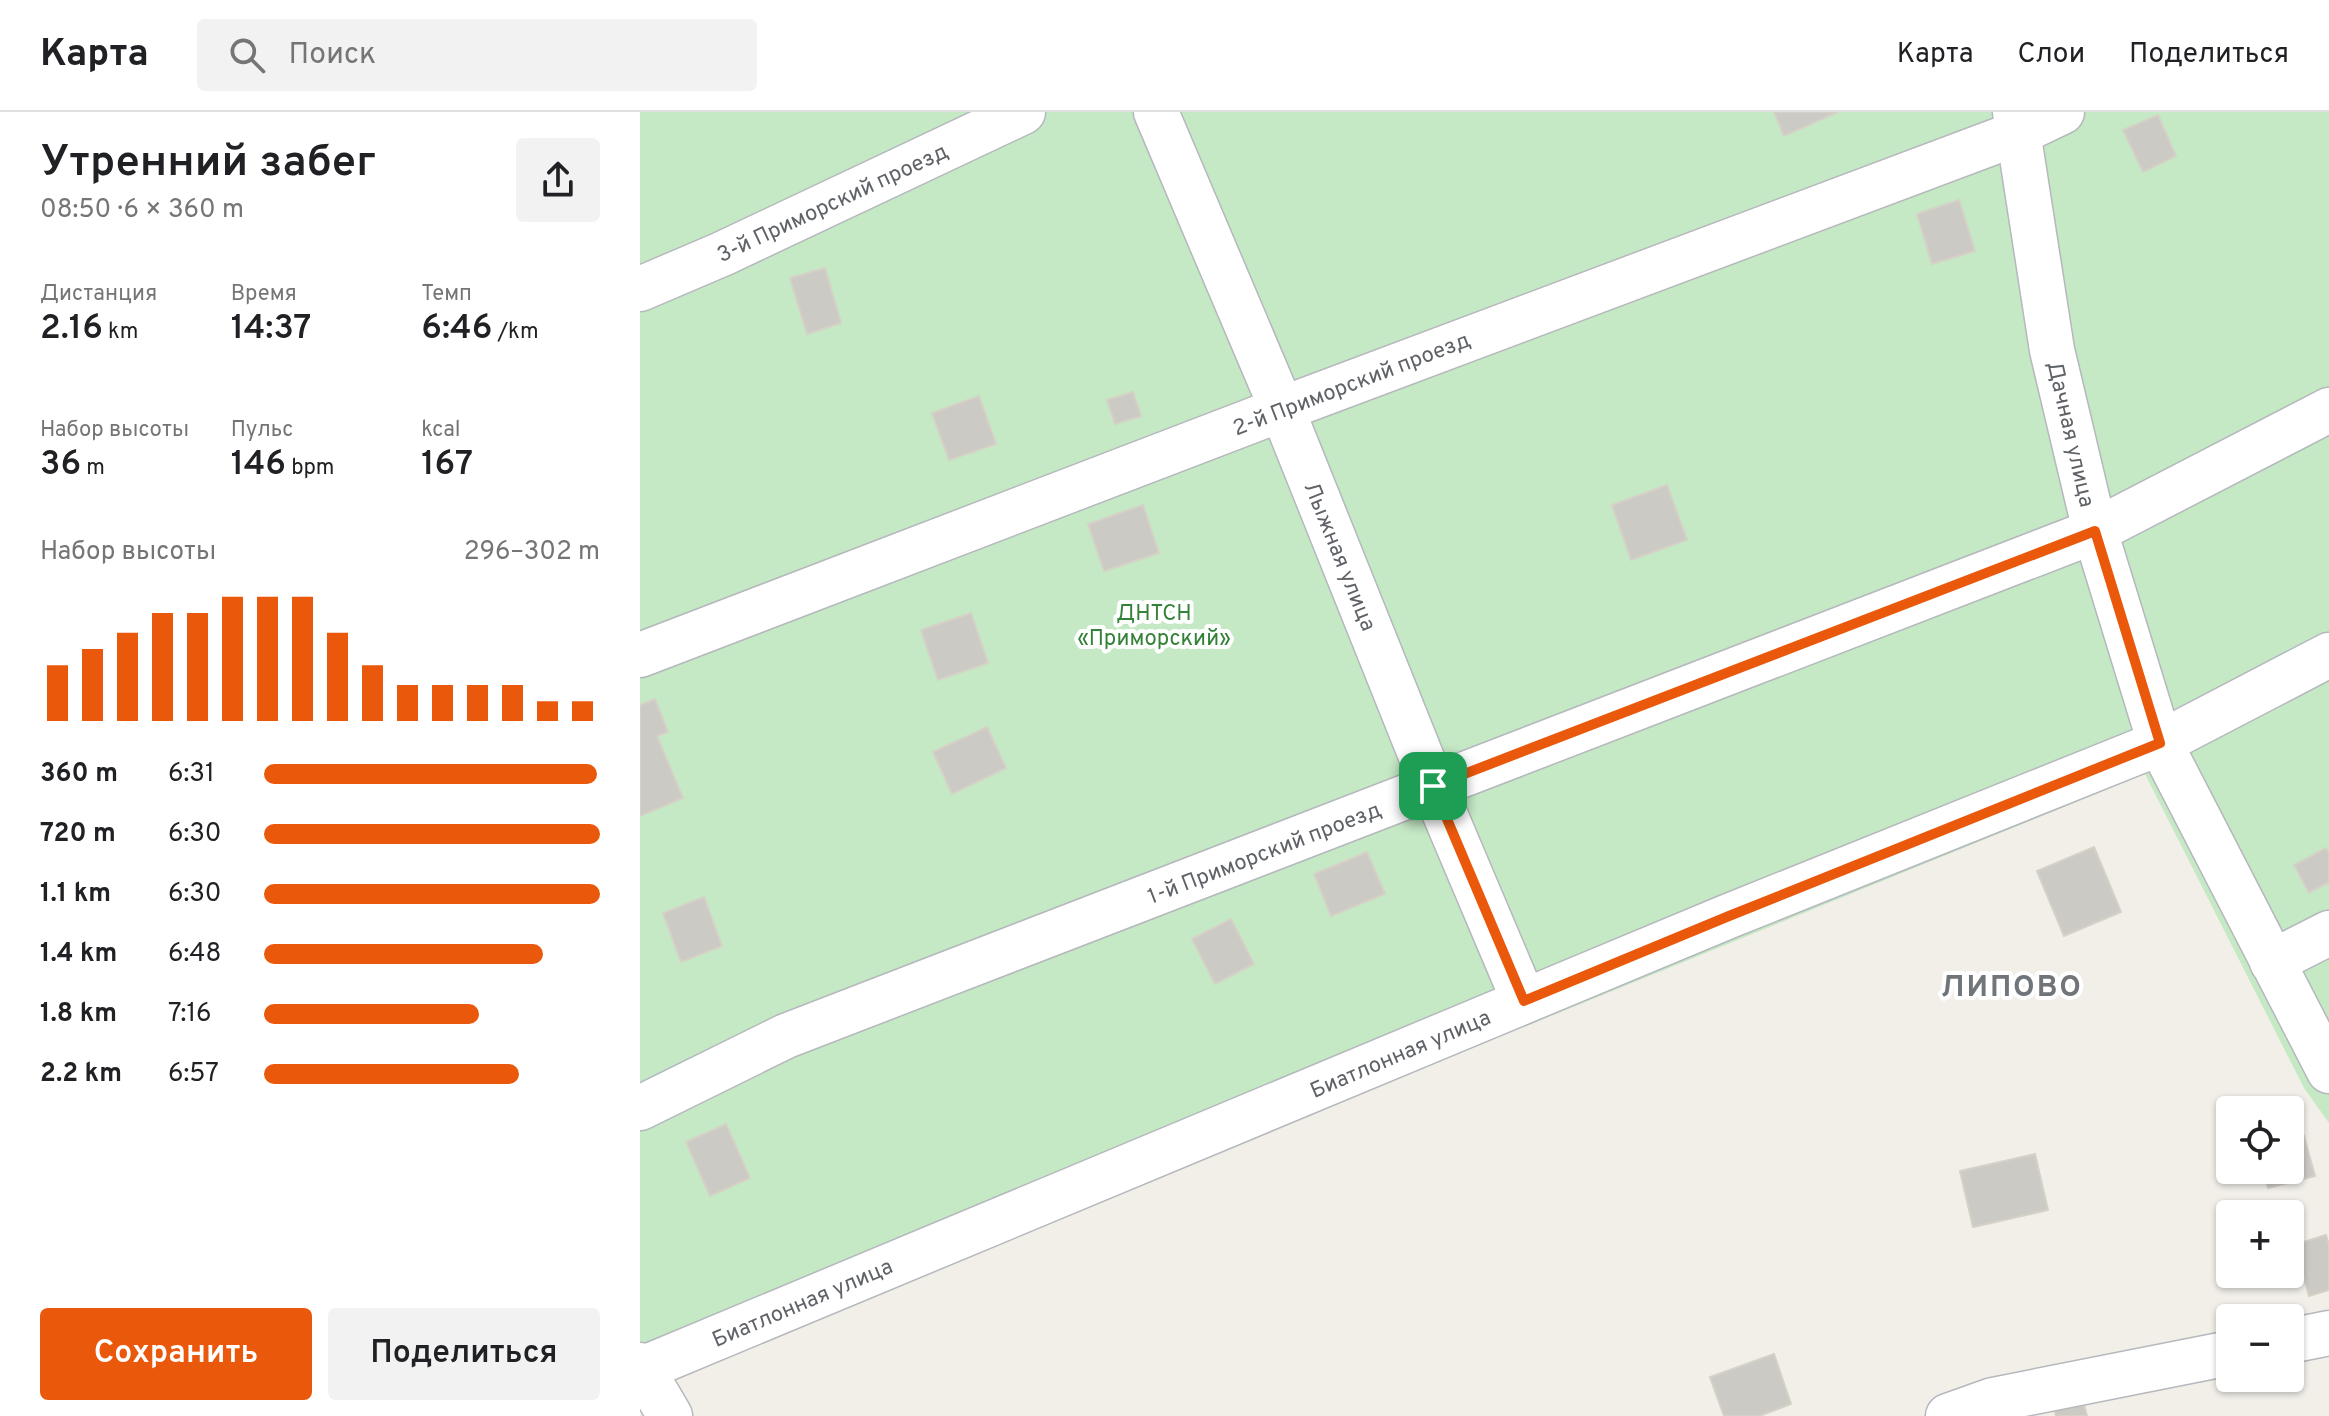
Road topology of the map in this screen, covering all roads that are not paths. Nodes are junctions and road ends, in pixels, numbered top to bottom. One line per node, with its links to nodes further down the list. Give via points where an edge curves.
1 (1023, 112): 5 (street, 3-й Приморский проезд)
2 (1156, 112): 6 (street, Лыжная улица)
3 (2062, 112): 4 (street, 2-й Приморский проезд)
4 (2016, 122): 6 (street, 2-й Приморский проезд); 8 (street, Дачная улица, via 2052,350)
5 (640, 289)
6 (1282, 409): 9 (street, 2-й Приморский проезд); 12 (street, Лыжная улица)
7 (2329, 410): 8 (street, 1-й Приморский проезд)
8 (2095, 531): 11 (street, Дачная улица); 12 (street, 1-й Приморский проезд)
9 (640, 655)
10 (2329, 655): 11 (street, Биатлонная улица)
11 (2160, 743): 14 (street, Дачная улица); 15 (street, Биатлонная улица)
12 (1433, 786): 15 (street, Лыжная улица); 17 (street, 1-й Приморский проезд, via 786,1036)
13 (2329, 933): 14 (street)
14 (2272, 962): 16 (street, Дачная улица)
15 (1524, 1001): 21 (street, Биатлонная улица)
16 (2329, 1071)
17 (640, 1108)
18 (2329, 1333): 19 (street)
19 (2304, 1338)
20 (2216, 1356): 23 (street, via 1993,1400)
21 (641, 1367): 22 (street)
22 (670, 1416)
23 (1948, 1416)

